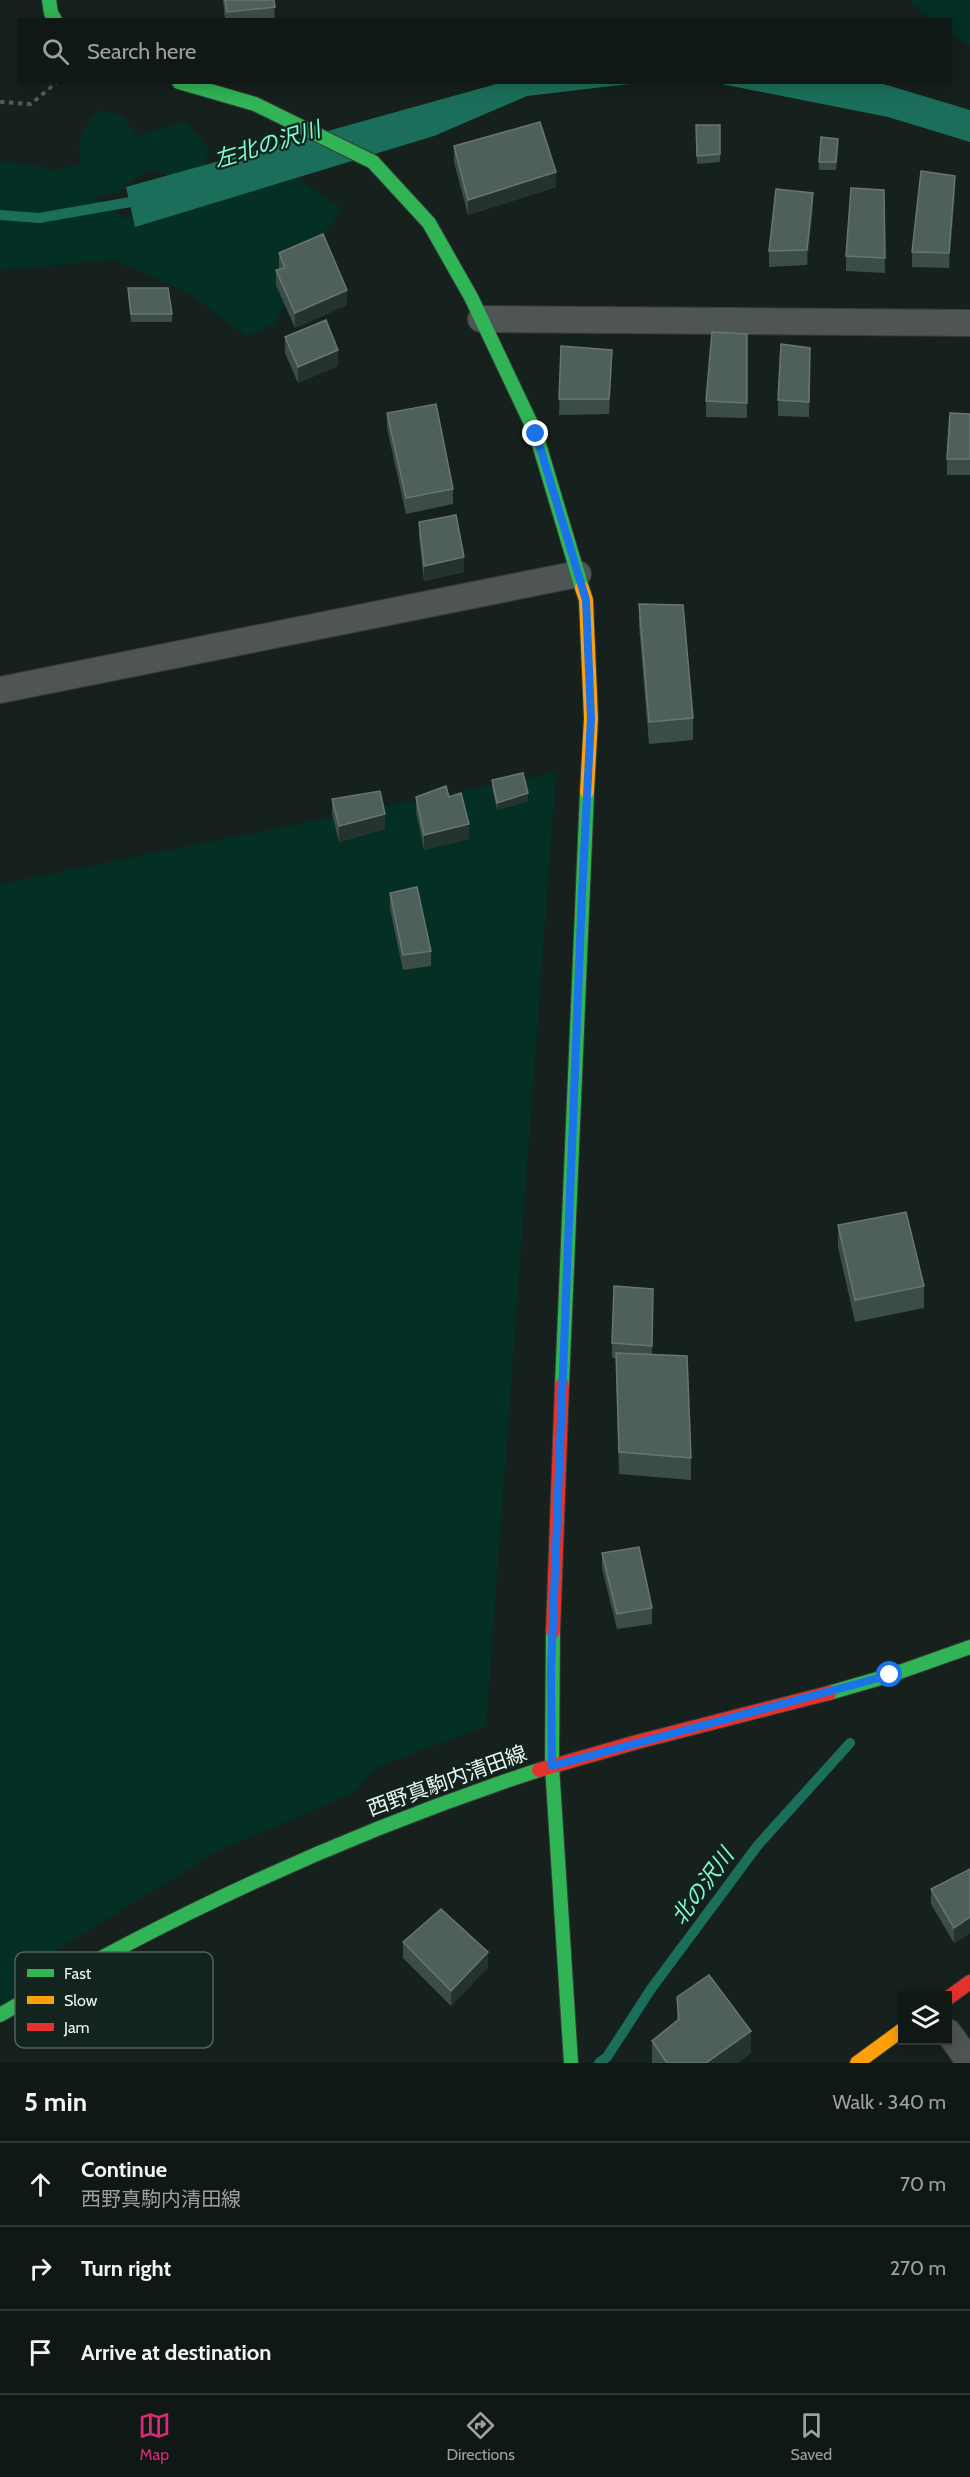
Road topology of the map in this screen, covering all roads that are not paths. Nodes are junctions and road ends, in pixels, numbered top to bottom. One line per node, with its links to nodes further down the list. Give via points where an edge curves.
1 (49, 0): 2 (street)
2 (54, 18)
3 (186, 84): 4 (street, via 255,104 373,162 429,223)
4 (481, 319): 5 (street); 6 (street, via 536,434)
5 (970, 323)
6 (578, 574): 7 (street); 9 (street, via 586,600 591,718 551,1671)
7 (0, 690)
8 (970, 1647): 9 (street, 西野真駒内清田線, via 890,1675)
9 (552, 1766): 10 (street, 西野真駒内清田線, via 409,1815 229,1891); 17 (street)
10 (108, 1952)
11 (970, 1982): 12 (street)
12 (952, 1995)
13 (15, 2006): 14 (street, 西野真駒内清田線)
14 (0, 2015)
15 (898, 2034): 18 (street)
16 (952, 2038): 19 (street)
17 (571, 2063)
18 (857, 2063)
19 (970, 2063)

